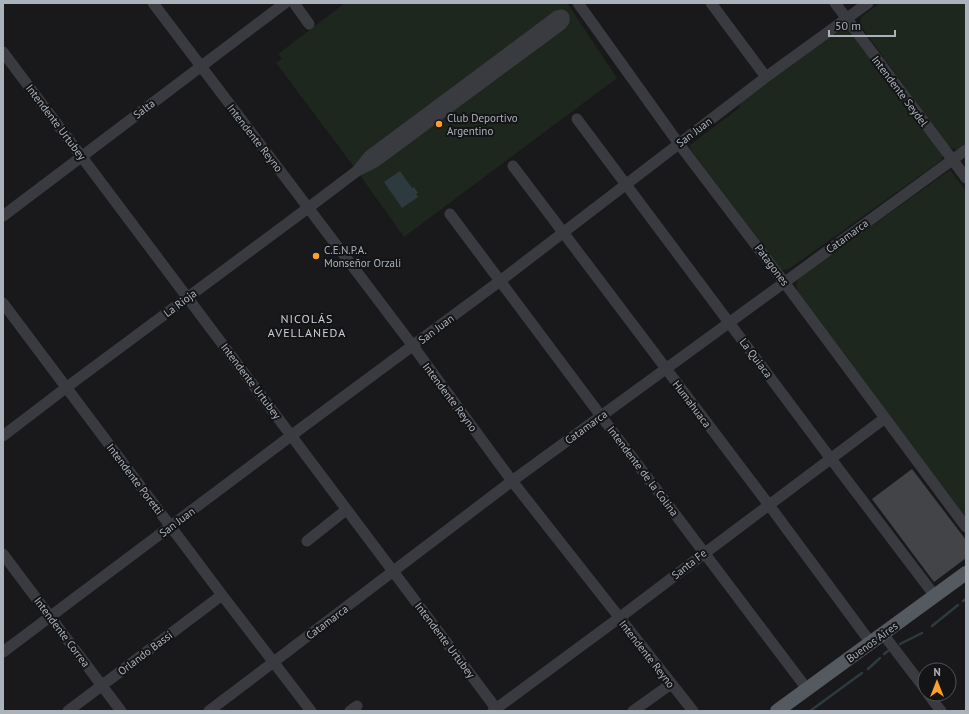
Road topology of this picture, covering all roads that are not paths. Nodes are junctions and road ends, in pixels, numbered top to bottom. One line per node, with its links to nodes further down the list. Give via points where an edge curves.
1 (153, 3): 11 (street, Intendente Reyno)
2 (285, 3): 11 (street, Salta)
3 (294, 3): 9 (street)
4 (578, 3): 15 (street, Patagones)
5 (711, 3): 12 (street)
6 (835, 3): 8 (street, Intendente Seydel)
7 (868, 3): 8 (street, San Juan)
8 (846, 18): 12 (street, San Juan); 18 (street, Intendente Seydel)
9 (309, 24)
10 (3, 52): 17 (street, Intendente Urtubey)
11 (200, 67): 17 (street, Salta); 22 (street, Intendente Reyno)
12 (766, 78): 15 (street, San Juan)
13 (446, 105): 13 (street, via 562,24 564,17 557,16); 22 (street, La Rioja, via 375,162 357,170)
14 (577, 119): 21 (street, La Quiaca)
15 (679, 144): 21 (street, San Juan); 27 (street, Patagones)
16 (966, 150): 18 (street, Catamarca)
17 (82, 156): 24 (street, Salta); 28 (street, Intendente Urtubey)
18 (952, 160): 20 (street, Intendente Seydel); 27 (street, Catamarca)
19 (513, 166): 25 (street, Humahuaca)
20 (966, 178)
21 (625, 184): 25 (street, San Juan); 30 (street, La Quiaca)
22 (308, 208): 28 (street, La Rioja); 31 (street, Intendente Reyno)
23 (450, 214): 26 (street, Intendente de la Colina)
24 (3, 216)
25 (563, 232): 26 (street, San Juan); 32 (street, Humahuaca)
26 (500, 281): 31 (street, San Juan); 34 (street, Intendente de la Colina)
27 (784, 282): 30 (street, Catamarca); 35 (street, Patagones)
28 (188, 297): 33 (street, La Rioja); 36 (street, Intendente Urtubey)
29 (3, 303): 33 (street, Intendente Poretti)
30 (729, 322): 32 (street, Catamarca); 38 (street, La Quiaca)
31 (413, 346): 36 (street, San Juan); 39 (street, Intendente Reyno)
32 (666, 369): 34 (street, Catamarca); 40 (street, Humahuaca)
33 (67, 387): 37 (street, La Rioja); 42 (street, Intendente Poretti)
34 (601, 416): 39 (street, Catamarca); 45 (street, Intendente de la Colina)
35 (885, 418): 38 (street, Santa Fe); 43 (street, Patagones)
36 (292, 435): 41 (street, Intendente Urtubey); 42 (street, San Juan)
37 (3, 436)
38 (831, 459): 40 (street, Santa Fe); 50 (street, La Quiaca)
39 (512, 481): 47 (street, Catamarca); 52 (street, Intendente Reyno)
40 (769, 505): 45 (street, Santa Fe); 54 (street, Humahuaca)
41 (346, 510): 44 (street); 47 (street, Intendente Urtubey)
42 (171, 527): 49 (street, Intendente Poretti); 51 (street, San Juan)
43 (966, 527)
44 (307, 541)
45 (704, 553): 52 (street, Santa Fe); 60 (street, Intendente de la Colina)
46 (3, 554): 51 (street, Intendente Correa)
47 (393, 571): 56 (street, Catamarca); 62 (street, Intendente Urtubey)
48 (966, 573): 50 (main road, Buenos Aires)
49 (222, 595): 56 (street, Intendente Poretti); 59 (street, Orlando Bassi)
50 (935, 596): 53 (main road, Buenos Aires)
51 (50, 617): 55 (street, San Juan); 59 (street, Intendente Correa)
52 (619, 618): 58 (street, Intendente Reyno); 62 (street, Santa Fe)
53 (883, 634): 54 (main road, Buenos Aires); 57 (street)
54 (871, 643): 60 (main road, Buenos Aires)
55 (3, 652)
56 (273, 663): 65 (street, Catamarca); 66 (street, Intendente Poretti)
57 (917, 679)
58 (671, 684): 67 (street); 68 (street, Intendente Reyno)
59 (102, 686): 63 (street, Orlando Bassi); 64 (street, Intendente Correa)
60 (807, 689): 69 (main road, Buenos Aires)
61 (934, 702): 70 (street)
62 (496, 710)
63 (68, 711)
64 (121, 711)
65 (210, 711)
66 (311, 711)
67 (633, 711)
68 (693, 711)
69 (777, 711)
70 (941, 711)

